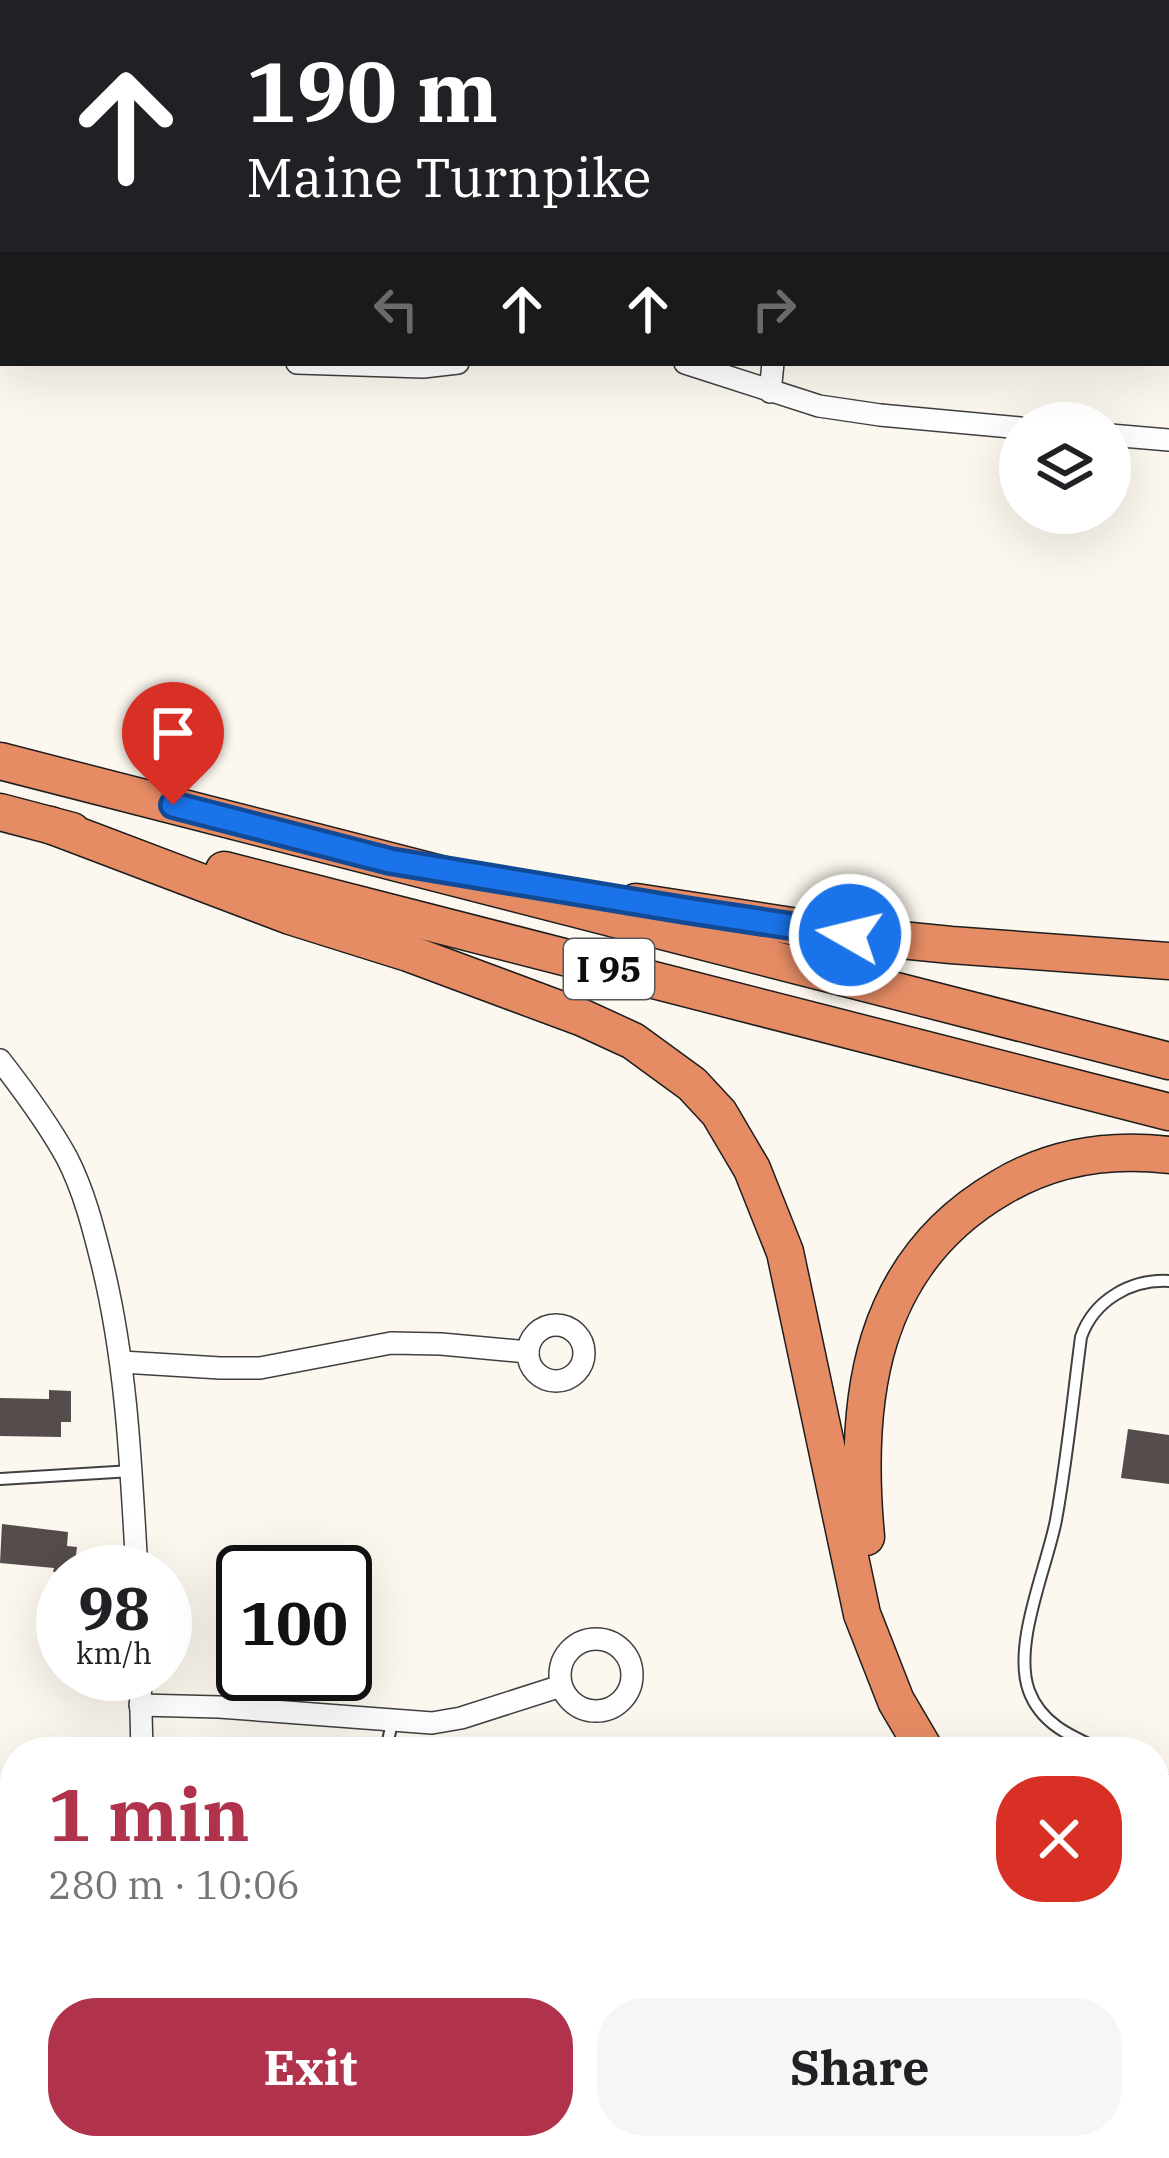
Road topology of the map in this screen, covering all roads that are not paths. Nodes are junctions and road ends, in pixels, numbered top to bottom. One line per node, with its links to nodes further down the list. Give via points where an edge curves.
1 (373, 366): 2 (street)
2 (438, 366)
3 (694, 366): 5 (street)
4 (773, 366): 5 (street)
5 (770, 392): 6 (street, via 880,416)
6 (999, 426)
7 (1131, 437): 8 (street)
8 (1169, 440)
9 (0, 761): 12 (highway, I 95)
10 (0, 812): 11 (highway, I 95)
11 (50, 825): 16 (highway, I 95); 28 (highway, via 583,1018 633,1041 692,1084 738,1141 785,1252 862,1614)
12 (390, 861): 13 (highway, via 850,935); 15 (highway, I 95)
13 (1169, 961)
14 (0, 1060): 20 (street, via 77,1180)
15 (1169, 1061)
16 (1169, 1112)
17 (1169, 1155): 29 (highway, via 1084,1156 1012,1180 938,1236 887,1315 867,1403 866,1536 891,1650)
18 (1169, 1281): 30 (lane, via 1125,1290 1097,1308 1081,1337 1026,1672 1035,1704)
19 (528, 1352): 20 (street, via 391,1343 260,1368)
20 (122, 1362): 21 (street)
21 (132, 1471): 22 (lane); 23 (street)
22 (0, 1479)
23 (135, 1545)
24 (561, 1686): 26 (street, via 390,1732 219,1707)
25 (140, 1701): 26 (street)
26 (140, 1705): 27 (street)
27 (141, 1737)
28 (917, 1737)
29 (937, 1737)
30 (1074, 1737)

